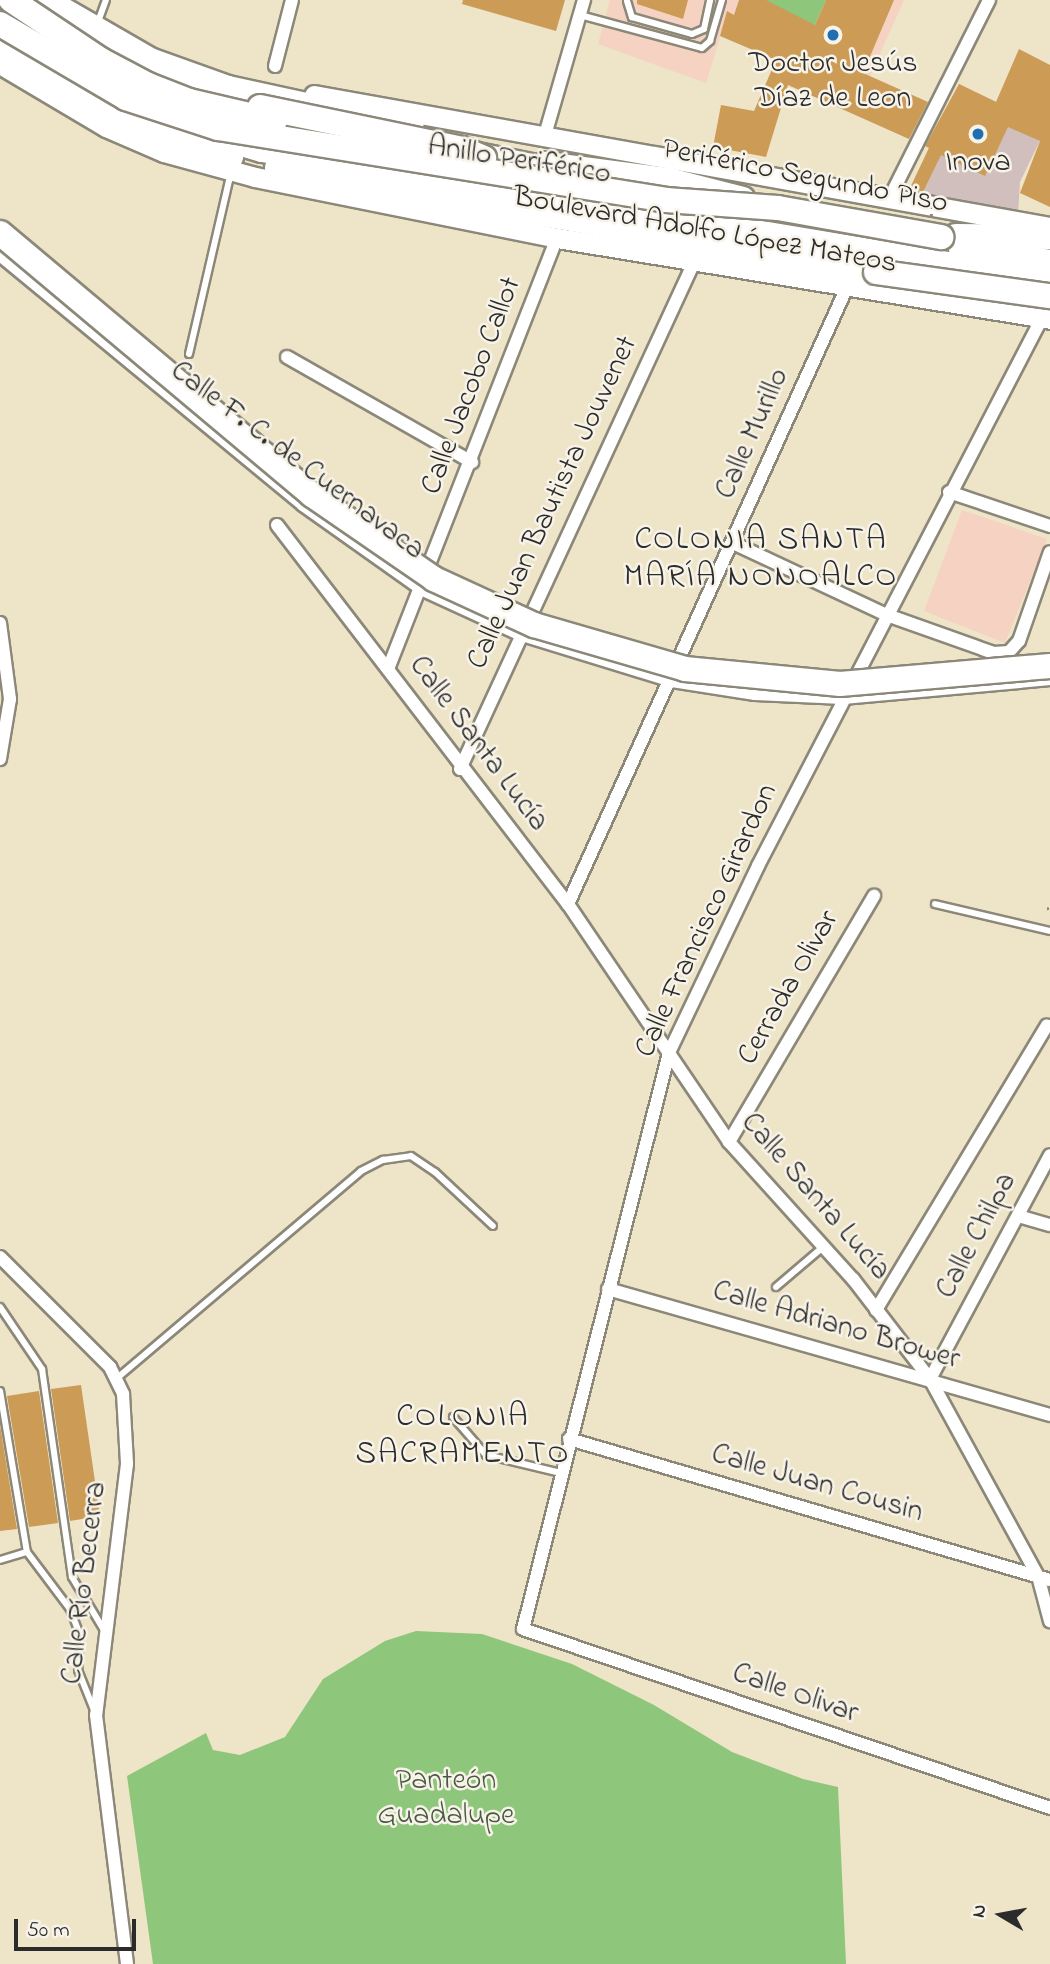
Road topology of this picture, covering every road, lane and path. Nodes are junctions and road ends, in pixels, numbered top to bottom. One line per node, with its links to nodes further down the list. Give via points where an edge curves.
1 (11, 0): 22 (highway, bridge, via 101,60)
2 (18, 0): 19 (highway, bridge, via 85,41)
3 (34, 0): 19 (highway)
4 (46, 0): 24 (highway, via 150,60 228,88 355,113)
5 (70, 0): 16 (main road, Boulevard Adolfo López Mateos)
6 (106, 0): 16 (lane)
7 (292, 0): 21 (street)
8 (584, 0): 15 (street)
9 (710, 0): 12 (lane, via 704,29 692,34 632,17)
10 (722, 0): 15 (lane, via 710,40 702,48)
11 (989, 0): 26 (street)
12 (627, 1)
13 (0, 5): 36 (highway, Anillo Periférico, via 142,74 263,112 900,241)
14 (0, 14): 22 (highway, via 127,89)
15 (580, 15): 23 (street)
16 (99, 19): 23 (main road, Boulevard Adolfo López Mateos, via 168,57 267,87)
17 (0, 24): 22 (highway, bridge, via 126,98)
18 (0, 35): 37 (highway, Anillo Periférico, via 121,108 262,150)
19 (105, 46): 22 (highway)
20 (2, 62): 25 (main road, Boulevard Adolfo López Mateos, via 106,127 164,152); 39 (highway, bridge, via 158,136 243,161 876,272)
21 (275, 66)
22 (181, 102): 24 (highway, bridge, via 463,149 480,158); 27 (highway, bridge, via 219,128 653,198)
23 (545, 135): 26 (main road, Boulevard Adolfo López Mateos)
24 (548, 165): 27 (highway, Periférico Segundo Piso, bridge, via 669,180)
25 (231, 170): 32 (main road, Boulevard Adolfo López Mateos); 40 (lane)
26 (888, 201): 28 (main road, Boulevard Adolfo López Mateos)
27 (778, 208): 30 (highway, Periférico Segundo Piso, bridge)
28 (1050, 227)
29 (0, 233): 52 (highway, bridge, via 312,495 434,579 534,625 685,669 786,680 840,684)
30 (941, 237): 31 (highway); 33 (highway, Periférico Segundo Piso)
31 (1050, 237)
32 (557, 238): 35 (main road, Boulevard Adolfo López Mateos); 42 (street, Calle Jacobo Callot)
33 (1050, 252)
34 (0, 254): 48 (street, Calle F. C. de Cuernavaca, via 303,505)
35 (695, 260): 38 (main road, Boulevard Adolfo López Mateos); 51 (street, Calle Juan Bautista Jouvenet)
36 (1050, 262)
37 (1050, 281)
38 (848, 285): 39 (main road, Boulevard Adolfo López Mateos); 46 (street, Calle Murillo)
39 (1047, 311): 43 (street, Calle Francisco Girardon)
40 (189, 354)
41 (287, 357): 42 (street)
42 (472, 462): 48 (street, Calle Jacobo Callot)
43 (949, 492): 45 (street); 49 (street, Calle Francisco Girardon)
44 (277, 525): 53 (street, Calle Santa Lucía)
45 (1050, 526)
46 (733, 543): 49 (street); 55 (street, Calle Murillo)
47 (1050, 552): 49 (street, via 1019,641 1009,652 994,653)
48 (421, 589): 51 (street, Calle F. C. de Cuernavaca); 53 (street, Calle Jacobo Callot)
49 (887, 615): 56 (street, Calle Francisco Girardon)
50 (0, 622): 57 (street, via 10,699)
51 (519, 635): 55 (street, Calle F. C. de Cuernavaca); 58 (street, Calle Juan Bautista Jouvenet)
52 (1050, 666)
53 (388, 669): 58 (street, Calle Santa Lucía)
54 (1050, 678): 56 (street, Calle F. C. de Cuernavaca)
55 (672, 681): 56 (street, Calle F. C. de Cuernavaca, via 755,694); 60 (street, Calle Murillo)
56 (843, 698): 64 (street, Calle Francisco Girardon)
57 (0, 759)
58 (460, 769): 60 (street, Calle Santa Lucía)
59 (874, 896): 65 (street, Cerrada Olivar)
60 (568, 904): 64 (street, Calle Santa Lucía)
61 (935, 904): 62 (lane)
62 (1050, 931)
63 (1047, 1025): 75 (street)
64 (669, 1053): 65 (street, Calle Santa Lucía); 73 (street, Calle Francisco Girardon)
65 (729, 1142): 70 (street, Calle Santa Lucía)
66 (1050, 1155): 67 (street, Calle Chilpa)
67 (1018, 1216): 69 (street); 77 (street, Calle Chilpa)
68 (493, 1226): 76 (lane, via 435,1172 411,1157 383,1160 361,1171)
69 (1050, 1226)
70 (822, 1247): 72 (lane); 75 (street, Calle Santa Lucía)
71 (0, 1257): 76 (street, Calle Río Becerra, via 110,1367)
72 (776, 1287)
73 (608, 1289): 77 (street, Calle Adriano Brower); 81 (street, Calle Francisco Girardon)
74 (0, 1307): 88 (lane, via 41,1369 72,1577)
75 (876, 1310): 77 (street, Calle Santa Lucía)
76 (116, 1379): 88 (street, Calle Río Becerra, via 129,1429)
77 (930, 1379): 79 (street, Calle Adriano Brower); 85 (street, Calle Santa Lucía)
78 (0, 1391): 83 (lane)
79 (1050, 1415)
80 (453, 1417): 82 (lane, via 486,1455)
81 (569, 1440): 82 (street, Calle Francisco Girardon); 85 (street, Calle Juan Cousin)
82 (561, 1473): 87 (street, Calle Francisco Girardon)
83 (27, 1552): 84 (lane); 89 (lane, via 77,1621 78,1670)
84 (0, 1560)
85 (1044, 1578): 86 (street, Calle Santa Lucía)
86 (1050, 1621)
87 (523, 1629): 90 (street, Calle Olivar)
88 (104, 1630): 89 (street, Calle Río Becerra)
89 (96, 1714): 91 (street, Calle Río Becerra)
90 (1050, 1808)
91 (127, 1964)

